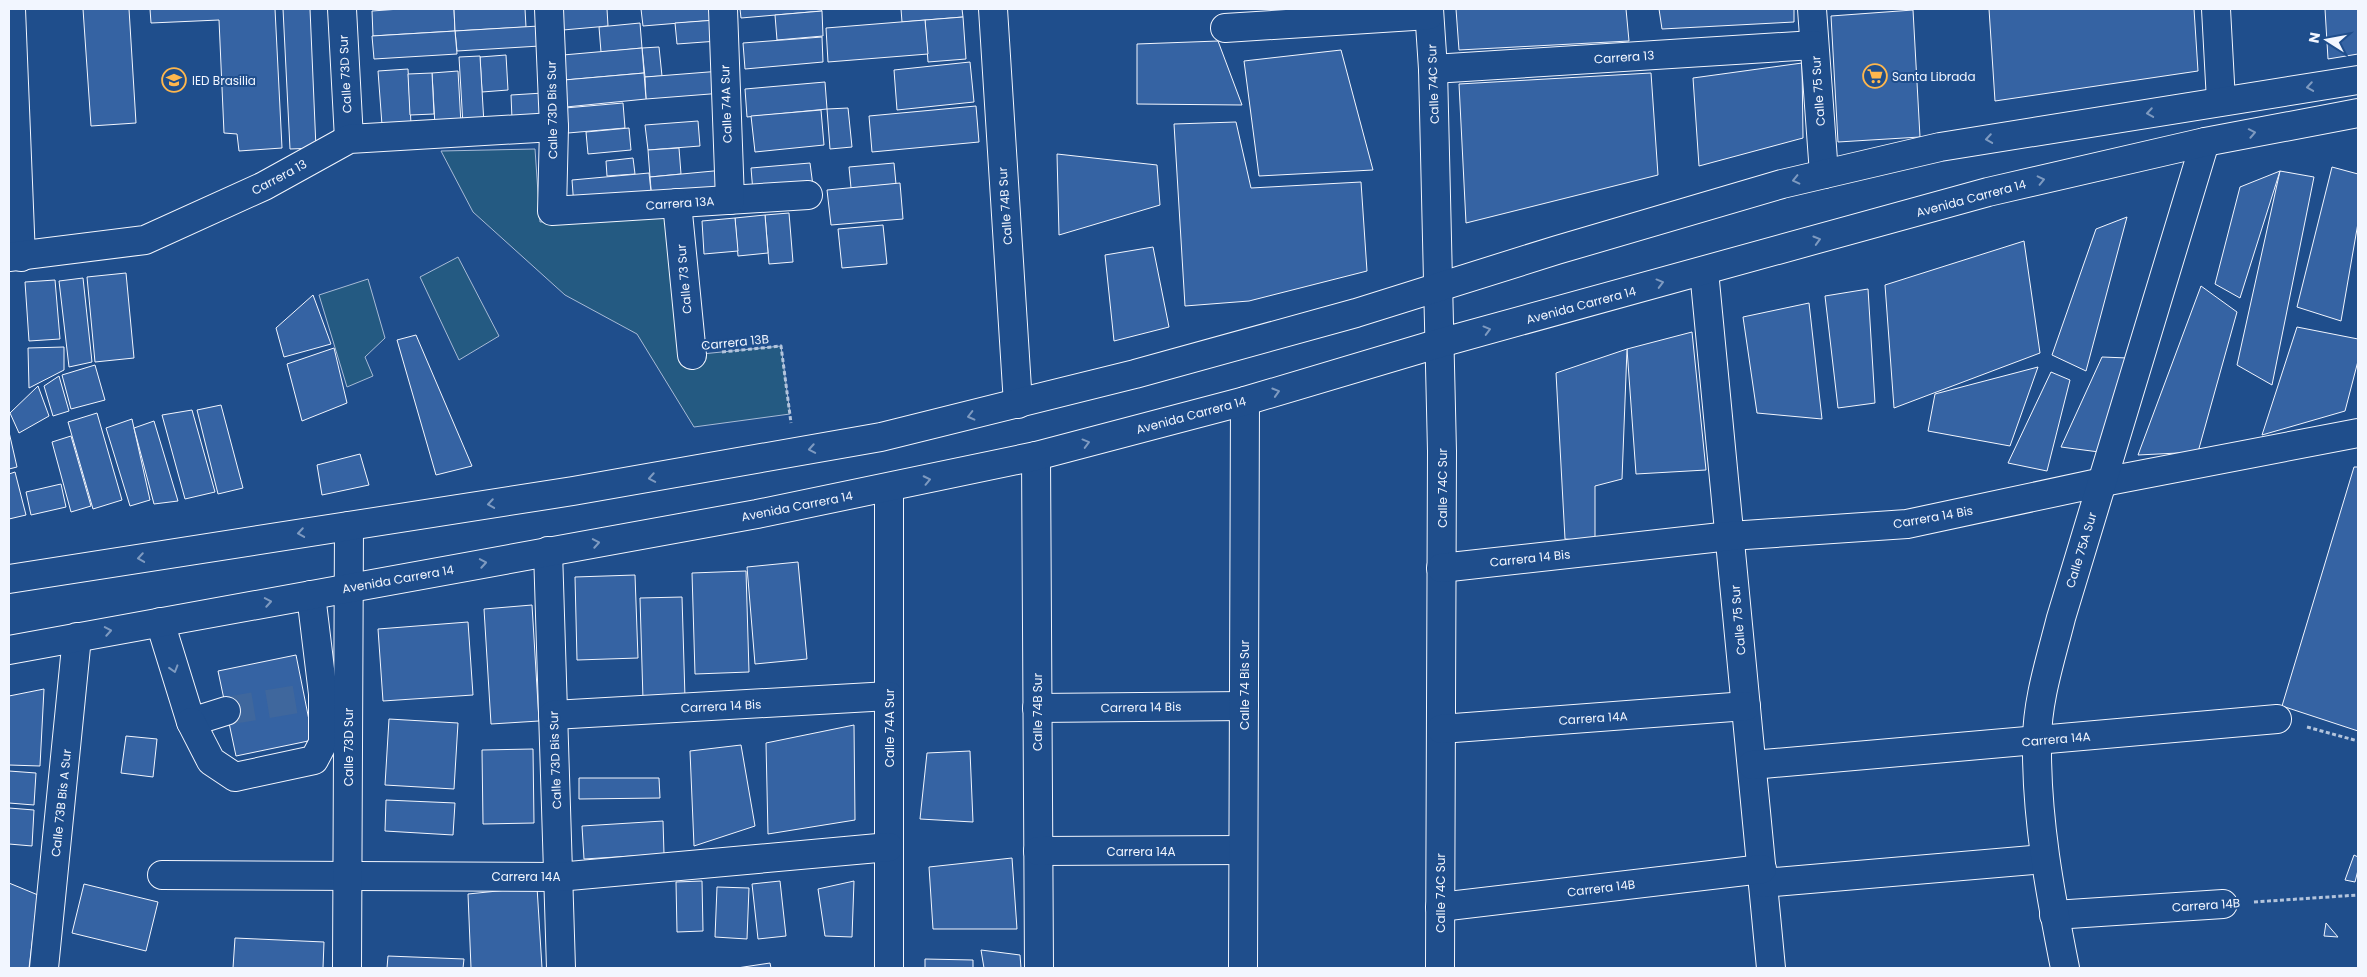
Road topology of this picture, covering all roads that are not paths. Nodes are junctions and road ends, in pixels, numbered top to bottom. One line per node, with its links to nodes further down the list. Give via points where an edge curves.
1 (11, 9): 14 (street)
2 (342, 9): 17 (street, Calle 73D Sur)
3 (549, 9): 16 (street, Calle 73D Bis Sur)
4 (723, 9): 21 (street, Calle 74A Sur)
5 (993, 9): 30 (street, Calle 74B Sur)
6 (1812, 9): 10 (street, Calle 75 Sur)
7 (2216, 9): 13 (street)
8 (1429, 12): 9 (street); 11 (street, Calle 74C Sur)
9 (1225, 28)
10 (1814, 45): 11 (street, Carrera 13); 19 (street, Calle 75 Sur)
11 (1433, 69): 26 (street, Calle 74C Sur)
12 (2358, 80): 13 (street, one-way to 13)
13 (2221, 102): 19 (street, one-way to 19, via 1940,147)
14 (12, 107): 24 (street)
15 (2358, 113): 18 (street, Avenida Carrera 14, one-way to 15)
16 (554, 127): 17 (street, Carrera 13); 23 (street, Calle 73D Bis Sur)
17 (349, 139): 24 (street, Carrera 13, via 264,186 145,240)
18 (2205, 142): 25 (street, Avenida Carrera 14, one-way to 18, via 1988,192); 33 (street, Calle 75A Sur)
19 (1824, 174): 26 (street, one-way to 26, via 1557,250)
20 (808, 195): 21 (street, Carrera 13A)
21 (730, 200): 22 (street, Carrera 13A)
22 (677, 203): 23 (street, Carrera 13A); 28 (street, Calle 73 Sur)
23 (552, 211)
24 (15, 257)
25 (1704, 271): 27 (street, Avenida Carrera 14, one-way to 25); 36 (street, Calle 75 Sur)
26 (1438, 288): 27 (street, Calle 74C Sur); 30 (street, via 1145,372)
27 (1440, 343): 29 (street, Avenida Carrera 14, one-way to 27); 38 (street, Calle 74C Sur)
28 (692, 355)
29 (1245, 401): 32 (street, Avenida Carrera 14, one-way to 29); 47 (street, Calle 74 Bis Sur)
30 (1018, 404): 35 (street, one-way to 35, via 891,435 574,491)
31 (2358, 434): 33 (street, Carrera 14 Bis)
32 (1036, 456): 34 (street, Avenida Carrera 14, one-way to 32); 49 (street, Calle 74B Sur)
33 (2102, 482): 36 (street, Carrera 14 Bis, via 1907,524); 55 (street, Calle 75A Sur, via 2042,693)
34 (889, 488): 37 (street, Avenida Carrera 14, one-way to 34); 46 (street, Calle 74A Sur)
35 (349, 526): 39 (street, one-way to 39); 40 (street, Calle 73D Sur)
36 (1730, 536): 38 (street, Carrera 14 Bis); 48 (street, Calle 75 Sur)
37 (548, 552): 40 (street, Avenida Carrera 14, one-way to 37); 51 (street, Calle 73D Bis Sur)
38 (1442, 568): 54 (street, Calle 74C Sur)
39 (9, 578)
40 (349, 588): 41 (street, Avenida Carrera 14); 45 (street, Calle 73D Sur)
41 (311, 594): 42 (street, Avenida Carrera 14, one-way to 41); 45 (street)
42 (160, 622): 43 (street, Avenida Carrera 14, one-way to 42); 53 (street, one-way to 53)
43 (77, 637): 44 (street, Avenida Carrera 14); 68 (street, Calle 73B Bis A Sur)
44 (9, 650)
45 (325, 695): 53 (street, via 323,743 314,760 236,777 211,761); 61 (street, Calle 73D Sur)
46 (889, 696): 51 (street, Carrera 14 Bis); 57 (street, Calle 74A Sur)
47 (1244, 706): 49 (street, Carrera 14 Bis); 58 (street, Calle 74 Bis Sur)
48 (1746, 706): 54 (street, Carrera 14A); 56 (street, Calle 75 Sur)
49 (1037, 708): 59 (street, Calle 74B Sur)
50 (226, 711): 53 (street)
51 (553, 715): 64 (street, Calle 73D Bis Sur)
52 (2277, 720): 55 (street, Carrera 14A)
53 (191, 722)
54 (1441, 729): 66 (street, Calle 74C Sur)
55 (2037, 741): 56 (street, Carrera 14A); 60 (street, Calle 75A Sur)
56 (1752, 765): 63 (street, Calle 75 Sur)
57 (889, 847): 64 (street, Carrera 14A); 71 (street, Calle 74A Sur)
58 (1243, 850): 59 (street, Carrera 14A); 73 (street, Calle 74 Bis Sur)
59 (1038, 851): 72 (street, Calle 74B Sur)
60 (2044, 859): 63 (street, Carrera 14B); 67 (street, Calle 75A Sur)
61 (348, 874): 62 (street, Carrera 14A); 64 (street, Carrera 14A); 69 (street, Calle 73D Sur)
62 (162, 875)
63 (1762, 876): 66 (street, Carrera 14B); 75 (street, Calle 75 Sur)
64 (558, 877): 70 (street, Calle 73D Bis Sur)
65 (2223, 904): 67 (street, Carrera 14B)
66 (1440, 907): 74 (street, Calle 74C Sur)
67 (2054, 914): 76 (street, Calle 75A Sur)
68 (44, 968)
69 (347, 968)
70 (561, 968)
71 (889, 968)
72 (1039, 968)
73 (1243, 968)
74 (1440, 968)
75 (1771, 968)
76 (2065, 968)

